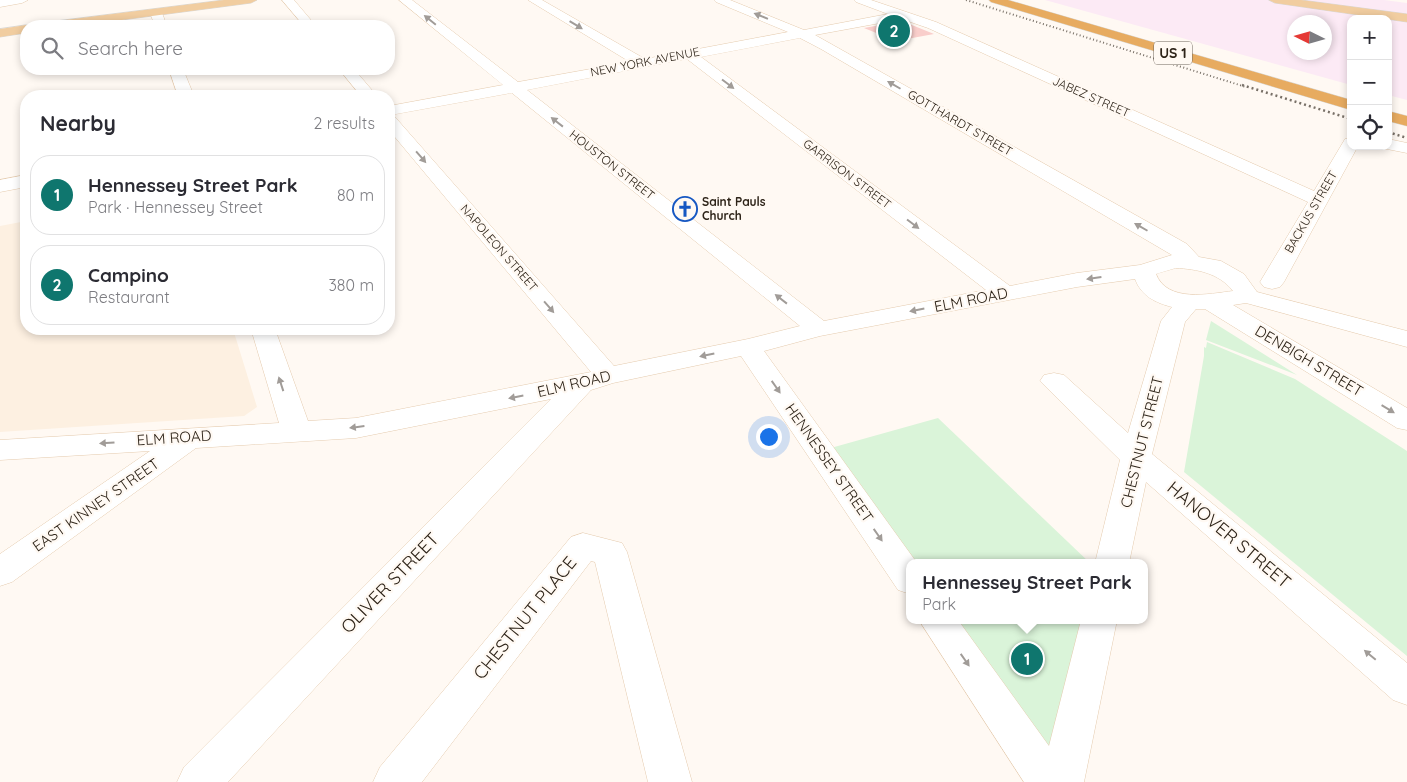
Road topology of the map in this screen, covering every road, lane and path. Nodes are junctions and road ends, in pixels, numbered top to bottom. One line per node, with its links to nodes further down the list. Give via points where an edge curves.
1 (22, 0): 11 (street)
2 (251, 0): 12 (main road)
3 (288, 0): 18 (street)
4 (405, 0): 26 (street, HOUSTON STREET, one-way to 4)
5 (534, 0): 23 (street, one-way to 23)
6 (720, 0): 20 (street, GOTTHARDT STREET, one-way to 6)
7 (860, 0): 14 (street, JABEZ STREET)
8 (995, 0): 30 (highway, US 1)
9 (1016, 0): 29 (highway)
10 (1275, 0): 15 (main road)
11 (0, 3)
12 (205, 3): 13 (main road)
13 (156, 12): 16 (main road); 17 (street)
14 (902, 15): 20 (street, NEW YORK AVENUE); 42 (street, JABEZ STREET, via 932,25)
15 (1407, 18)
16 (95, 20)
17 (159, 20)
18 (305, 20)
19 (20, 30): 21 (main road)
20 (801, 33): 22 (street, NEW YORK AVENUE); 43 (street, GOTTHARDT STREET, one-way to 20, via 1179,249)
21 (0, 35)
22 (689, 54): 23 (street, NEW YORK AVENUE); 46 (street, GARRISON STREET, one-way to 46)
23 (642, 63): 26 (street, NEW YORK AVENUE)
24 (178, 75): 27 (street)
25 (351, 75): 28 (street)
26 (513, 87): 32 (street, NEW YORK AVENUE); 48 (street, HOUSTON STREET, one-way to 26)
27 (184, 90)
28 (363, 90)
29 (1347, 96)
30 (1347, 104)
31 (1392, 109): 33 (highway)
32 (395, 111)
33 (1407, 113)
34 (1392, 117): 35 (highway)
35 (1407, 121)
36 (395, 128): 52 (street, NAPOLEON STREET, one-way to 52)
37 (1392, 145): 38 (street)
38 (1407, 148)
39 (1347, 150): 42 (street, BACKUS STREET)
40 (20, 182): 41 (street)
41 (0, 186)
42 (1319, 200): 45 (street, BACKUS STREET, via 1272,282)
43 (1192, 262): 44 (street, ELM ROAD, via 1174,261); 45 (street, via 1213,266)
44 (1148, 281): 46 (street, ELM ROAD, one-way to 46, via 1077,280); 47 (street)
45 (1243, 288): 47 (street); 50 (street)
46 (1004, 293): 48 (street, ELM ROAD, one-way to 48)
47 (1191, 308): 54 (street, DENBIGH STREET, one-way to 54); 58 (street, CHESTNUT STREET)
48 (819, 330): 51 (street, ELM ROAD)
49 (265, 335): 55 (street, one-way to 49)
50 (1407, 339)
51 (748, 347): 52 (street, ELM ROAD, one-way to 52); 61 (street, HENNESSEY STREET, one-way to 61)
52 (595, 380): 55 (street, ELM ROAD, one-way to 55, via 356,428); 65 (street, OLIVER STREET)
53 (1054, 381): 58 (street, HANOVER STREET)
54 (1407, 421)
55 (296, 430): 56 (street, ELM ROAD)
56 (191, 437): 57 (street, ELM ROAD, one-way to 57); 60 (street, EAST KINNEY STREET)
57 (0, 450)
58 (1136, 457): 59 (street, CHESTNUT STREET); 64 (street, HANOVER STREET, one-way to 58)
59 (1113, 559)
60 (0, 572)
61 (906, 574)
62 (941, 624): 68 (street, one-way to 68)
63 (1098, 624): 69 (street)
64 (1407, 687)
65 (200, 782)
66 (395, 782): 67 (street, CHESTNUT PLACE, via 583,546 610,552)
67 (670, 782)
68 (1049, 782)
69 (1062, 782)

